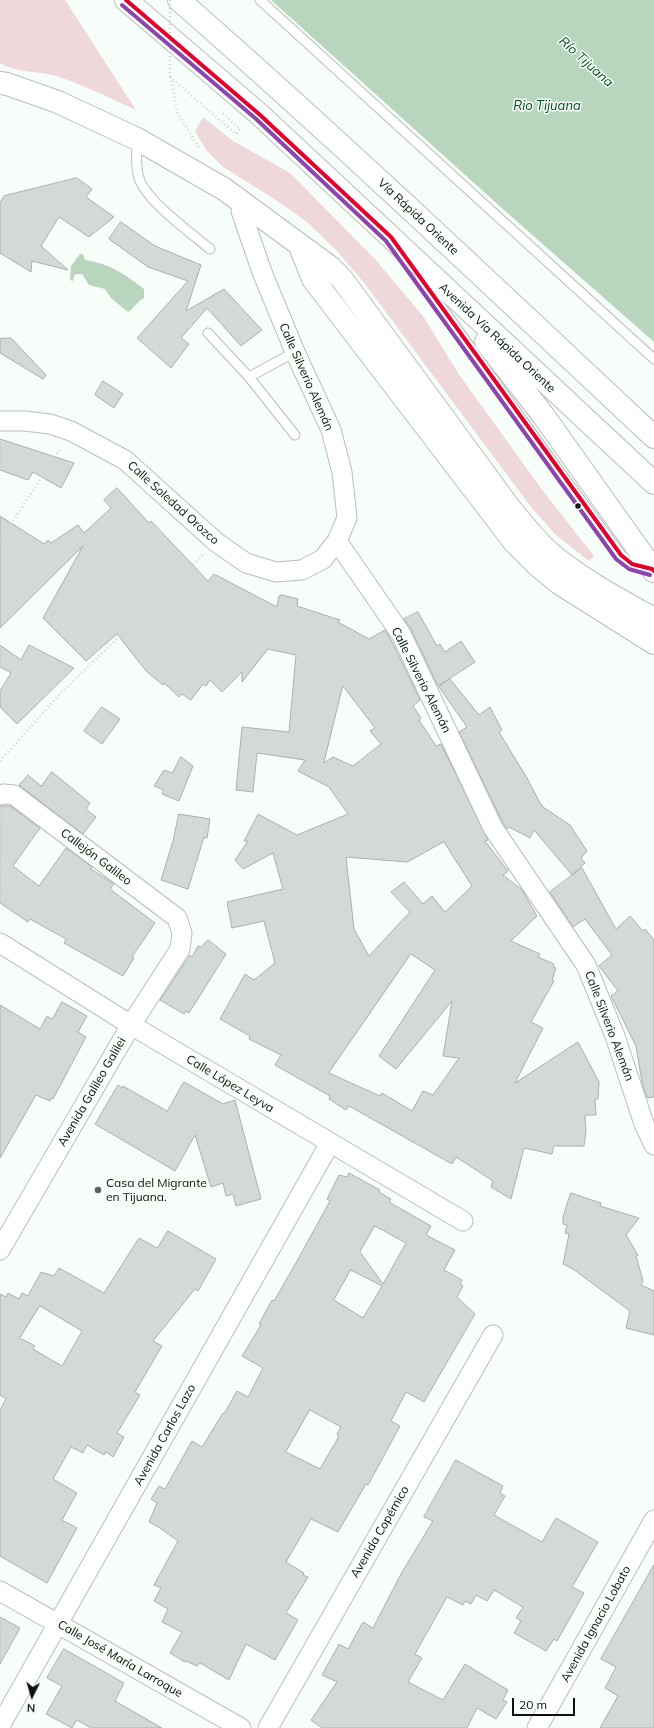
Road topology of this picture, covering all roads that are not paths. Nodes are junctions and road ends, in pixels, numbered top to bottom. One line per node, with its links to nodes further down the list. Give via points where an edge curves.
1 (126, 0): 7 (main road, Avenida Vía Rápida Oriente, via 259,114)
2 (179, 0): 17 (main road, Vía Rápida Oriente, via 262,72)
3 (260, 0): 13 (lane)
4 (0, 83): 5 (main road, via 58,102)
5 (137, 139): 6 (main road); 9 (lane, via 137,169 144,188 155,202)
6 (242, 202): 8 (main road); 12 (street, Calle Silverio Alemán, via 241,211 262,272)
7 (391, 237): 10 (main road, Avenida Vía Rápida Oriente); 20 (lane, via 621,555 632,564)
8 (300, 246): 21 (main road, via 330,267 342,279 509,508 532,535 580,576); 22 (main road, via 313,279 515,543 559,583)
9 (210, 249)
10 (443, 288): 18 (main road, Avenida Vía Rápida Oriente); 20 (main road, via 543,415)
11 (208, 333): 14 (lane)
12 (294, 352): 14 (lane); 19 (street, Calle Silverio Alemán, via 331,430 342,472 347,518)
13 (654, 359)
14 (249, 377): 16 (lane)
15 (0, 421): 19 (street, Calle Soledad Orozco, via 50,424 71,431 125,460 216,542 246,563 276,572 302,570 323,559)
16 (295, 435)
17 (654, 437)
18 (654, 483)
19 (337, 541): 28 (street, Calle Silverio Alemán, via 401,634 494,828 586,965 615,1036 644,1124)
20 (653, 570)
21 (654, 619)
22 (654, 643)
23 (0, 795): 24 (street, Callejón Galileo, via 14,795 177,918)
24 (182, 933): 26 (street, Avenida Galileo Galilei, via 180,949)
25 (0, 943): 26 (street, Calle López Leyva)
26 (131, 1025): 27 (street, Calle López Leyva); 30 (street, Avenida Galileo Galilei)
27 (330, 1143): 29 (street, Calle López Leyva); 34 (street, Avenida Carlos Lazo)
28 (654, 1145)
29 (463, 1221)
30 (0, 1250)
31 (493, 1335): 37 (street, Avenida Copérnico)
32 (654, 1520): 38 (street, Avenida Ignacio Lobato)
33 (0, 1591): 34 (street, Calle José María Larroque)
34 (58, 1624): 35 (street, Avenida Carlos Lazo); 36 (street, Calle José María Larroque)
35 (0, 1726)
36 (241, 1728)
37 (268, 1728)
38 (537, 1728)

